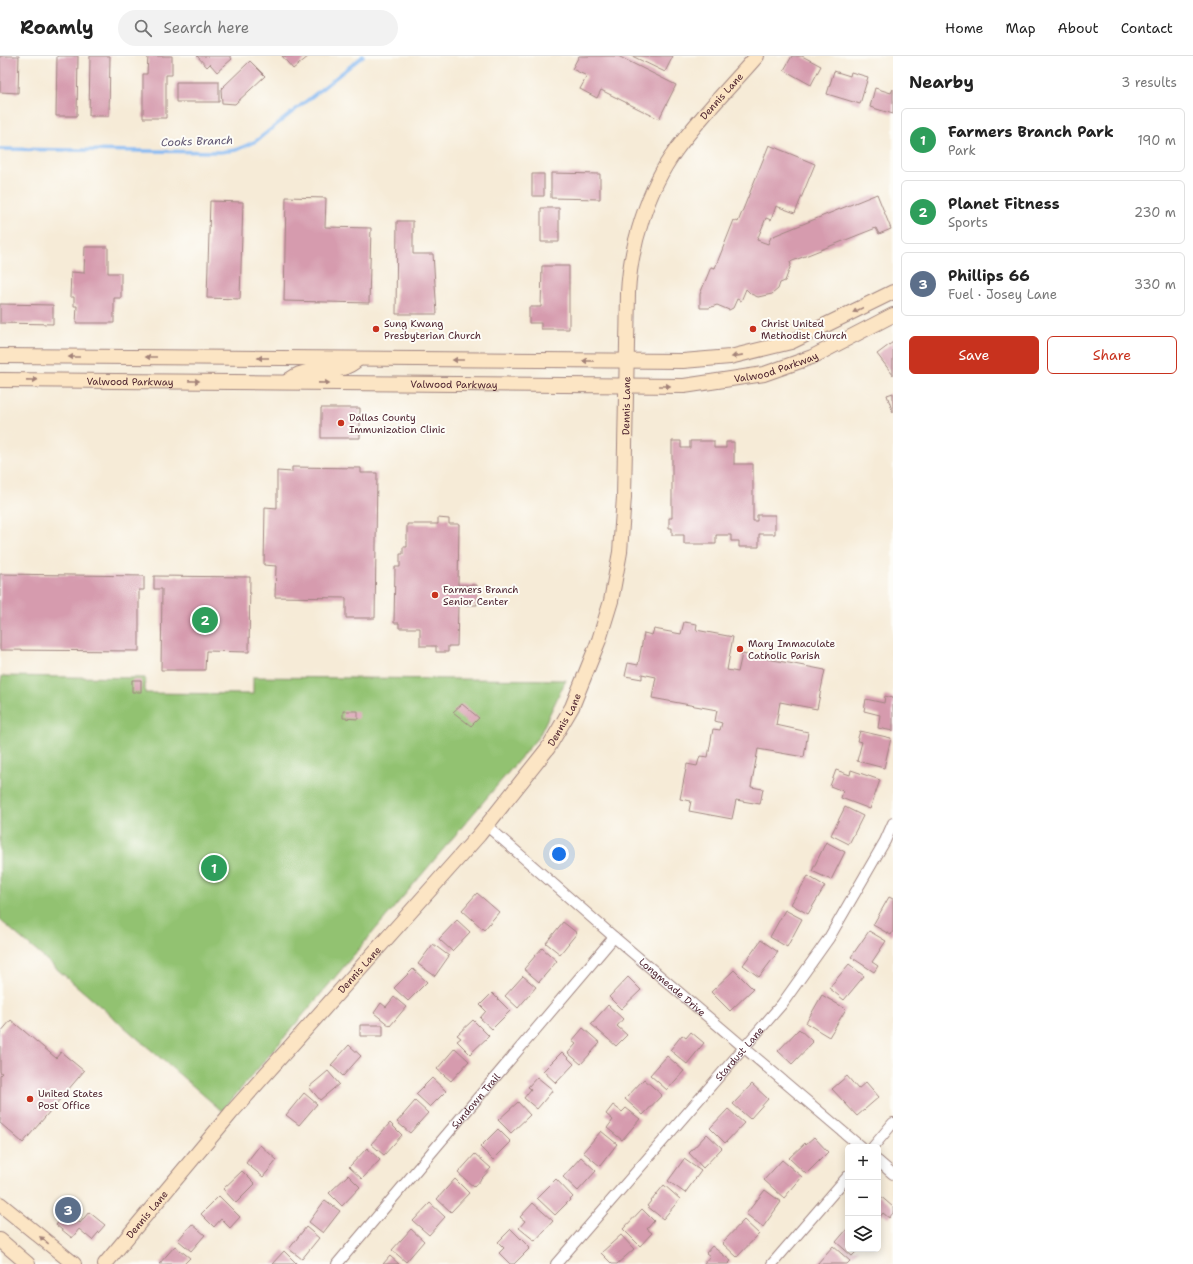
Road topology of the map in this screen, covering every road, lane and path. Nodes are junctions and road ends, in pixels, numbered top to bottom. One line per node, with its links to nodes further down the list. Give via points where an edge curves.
1 (757, 56): 7 (main road, Dennis Lane, via 675,151 644,214 630,267)
2 (893, 292): 7 (main road, Valwood Parkway, one-way to 7, via 791,342 760,351 730,357 683,361)
3 (893, 315): 11 (main road, Valwood Parkway, one-way to 3, via 684,386 764,374 812,357)
4 (0, 356): 5 (main road, Valwood Parkway, one-way to 4)
5 (113, 357): 6 (main road, Valwood Parkway, one-way to 5); 9 (main road)
6 (358, 359): 7 (main road, Valwood Parkway, one-way to 6); 10 (main road, via 345,368 297,374)
7 (627, 362): 11 (main road, Dennis Lane)
8 (0, 380): 9 (main road, Valwood Parkway, one-way to 9)
9 (113, 381): 10 (main road, Valwood Parkway, one-way to 10)
10 (287, 382): 11 (main road, Valwood Parkway, one-way to 11)
11 (626, 386): 13 (main road, Dennis Lane, via 624,497 620,552 611,601 599,640 572,707 558,733)
12 (893, 823): 15 (street, Stardust Lane, via 829,938 782,1004)
13 (486, 825): 14 (street, Longmeade Drive); 26 (main road, Dennis Lane, via 236,1107)
14 (614, 937): 15 (street, Longmeade Drive); 27 (street, Sundown Trail)
15 (745, 1048): 17 (street, Longmeade Drive); 28 (street, Stardust Lane)
16 (893, 1123): 18 (street)
17 (857, 1144)
18 (876, 1144)
19 (881, 1164): 20 (street)
20 (893, 1174)
21 (845, 1179): 29 (street)
22 (0, 1204): 25 (main road, one-way to 22)
23 (0, 1240): 24 (main road)
24 (28, 1264)
25 (74, 1264)
26 (105, 1264)
27 (337, 1264)
28 (556, 1264)
29 (772, 1264)

